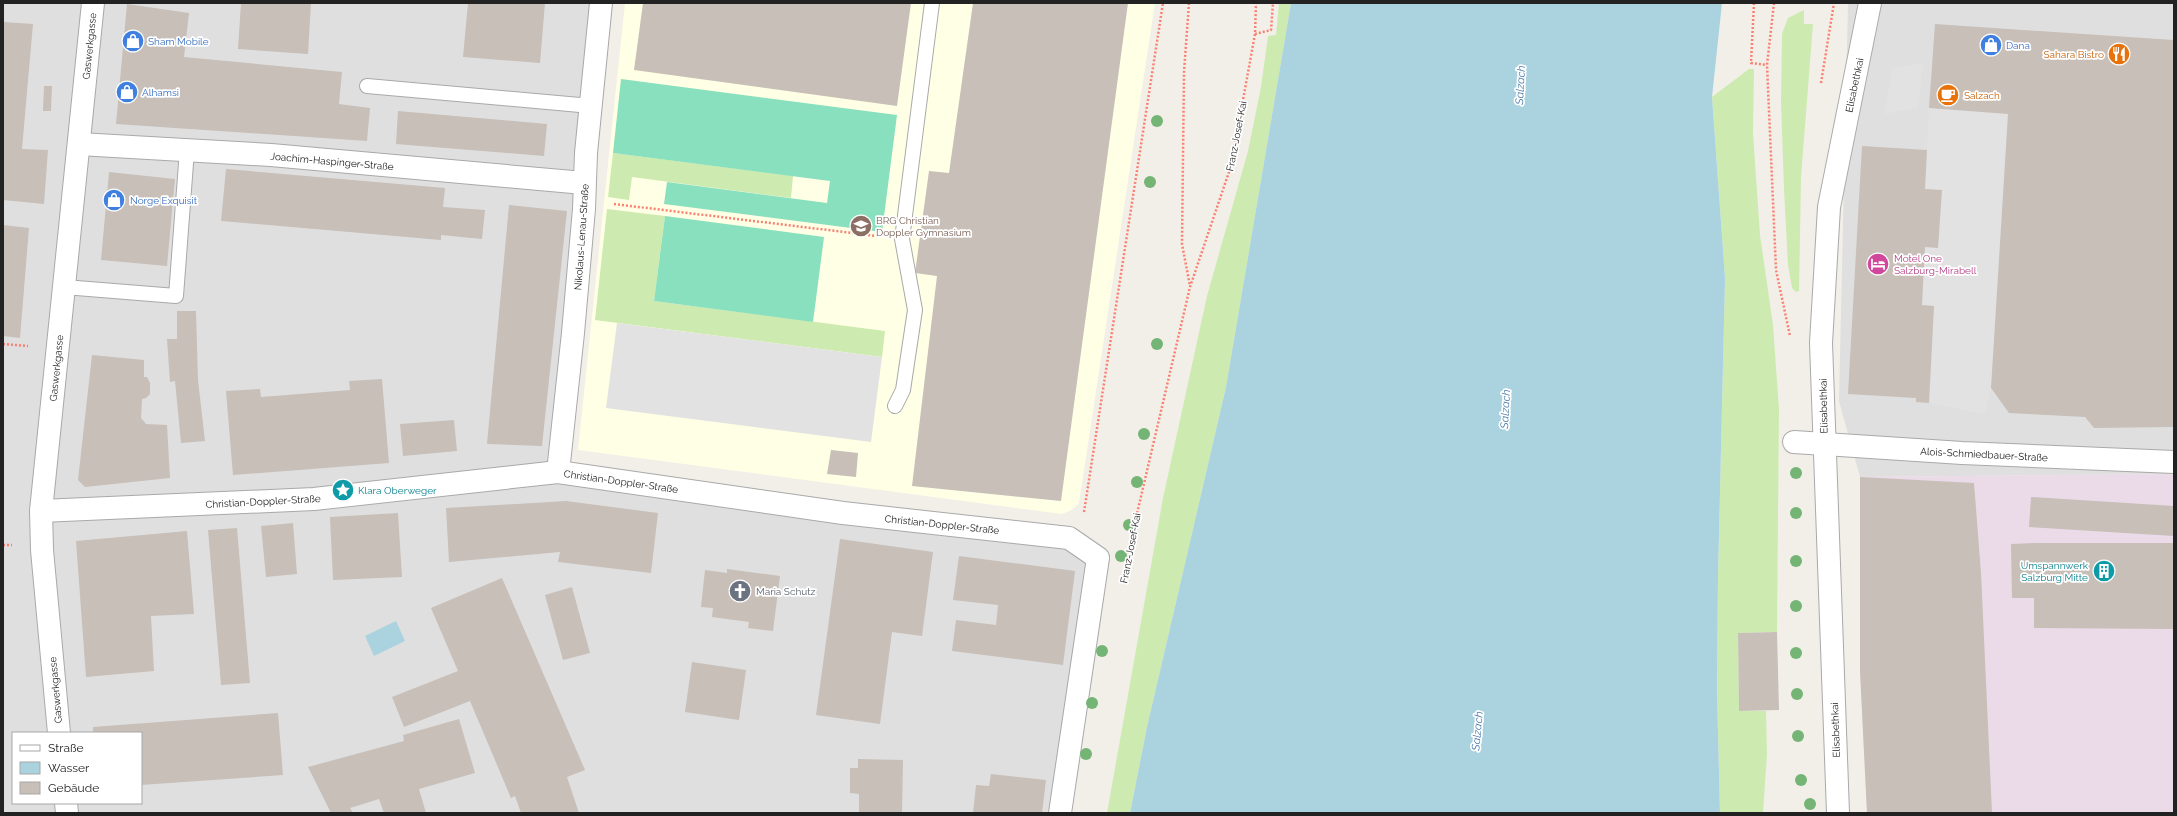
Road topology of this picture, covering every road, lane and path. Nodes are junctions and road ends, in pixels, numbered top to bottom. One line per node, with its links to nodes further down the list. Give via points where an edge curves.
1 (93, 3): 15 (street, Gaswerkgasse)
2 (601, 3): 14 (street, Nikolaus-Lenau-Straße)
3 (932, 3): 19 (lane)
4 (1163, 3): 31 (path)
5 (1189, 3): 21 (path, Franz-Josef-Kai, via 1184,72 1182,244)
6 (1256, 3): 11 (path, Franz-Josef-Kai)
7 (1272, 3): 11 (path, via 1271,30)
8 (1754, 3): 12 (path, via 1751,63)
9 (1774, 3): 12 (path)
10 (1870, 3): 27 (street, Elisabethkai, via 1829,207 1821,343)
11 (1255, 34): 21 (path, Franz-Josef-Kai, via 1231,166)
12 (1767, 65): 22 (path, via 1776,270)
13 (367, 86): 14 (lane)
14 (591, 106): 17 (street, Nikolaus-Lenau-Straße)
15 (79, 144): 16 (street, Joachim-Haspinger-Straße); 20 (street, Gaswerkgasse)
16 (187, 150): 17 (street, Joachim-Haspinger-Straße); 20 (lane, via 176,296)
17 (584, 183): 29 (street, Nikolaus-Lenau-Straße, via 577,294)
18 (607, 203): 19 (path)
19 (902, 240): 25 (lane, via 915,310 903,390)
20 (64, 287): 30 (street, Gaswerkgasse)
21 (1190, 287): 34 (path, Franz-Josef-Kai)
22 (1790, 338)
23 (3, 344): 24 (path)
24 (34, 347)
25 (895, 406)
26 (1794, 442): 27 (street, Alois-Schmiedbauer-Straße)
27 (1824, 444): 28 (street, Alois-Schmiedbauer-Straße, via 1962,454); 37 (street, Elisabethkai)
28 (2174, 462)
29 (558, 472): 30 (street, Christian-Doppler-Straße, via 314,499); 36 (street, Christian-Doppler-Straße, via 843,512 1069,538 1098,558)
30 (41, 511): 35 (street, Gaswerkgasse, via 42,550)
31 (1084, 512)
32 (3, 544): 33 (path)
33 (12, 545)
34 (1128, 557)
35 (59, 732)
36 (1060, 813)
37 (1838, 813)

